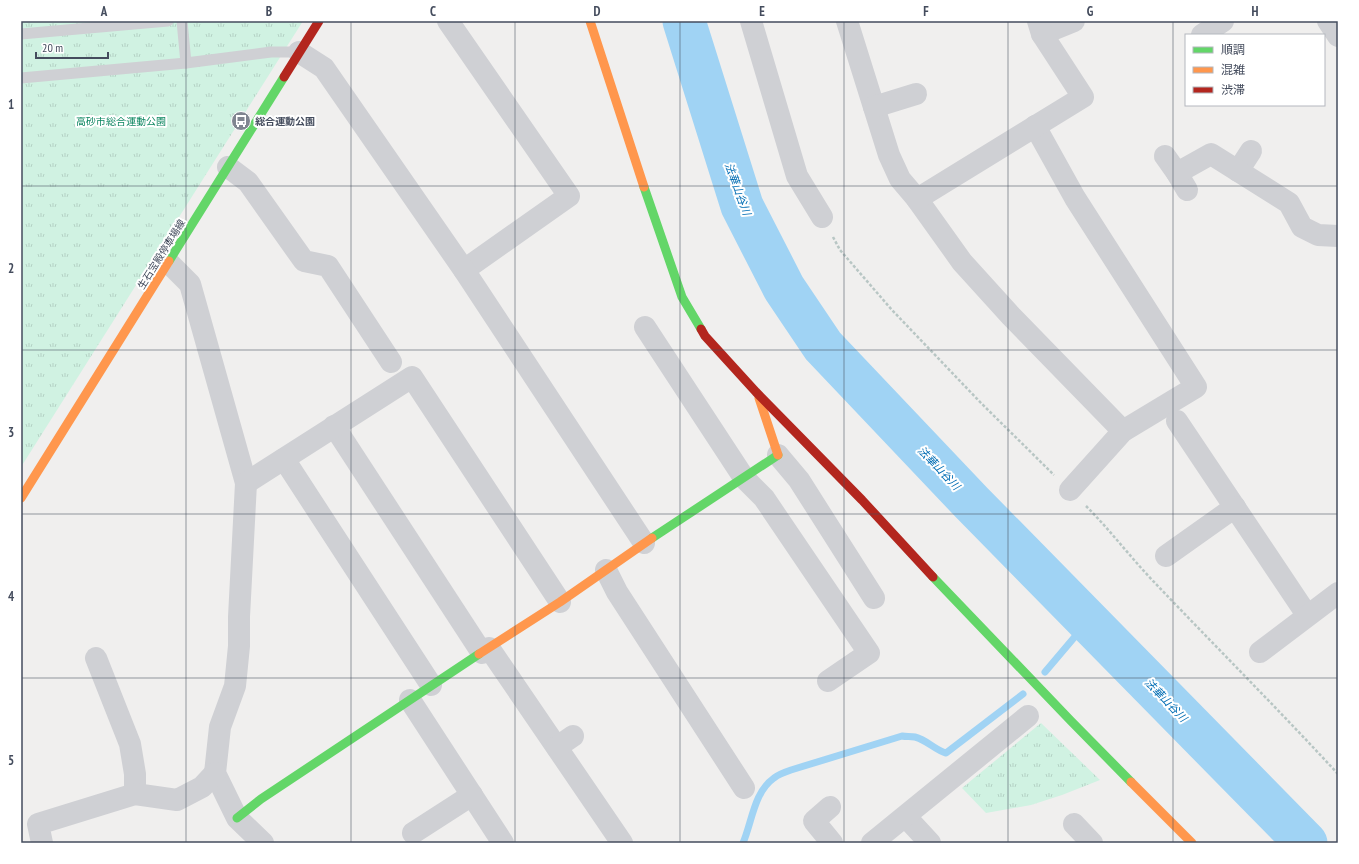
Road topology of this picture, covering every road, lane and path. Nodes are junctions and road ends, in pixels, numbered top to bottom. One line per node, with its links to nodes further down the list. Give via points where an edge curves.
1 (168, 21): 12 (lane)
2 (182, 21): 16 (lane)
3 (319, 21): 15 (street, 生石宝殿停車場線)
4 (448, 21): 29 (street, via 569,196)
5 (590, 21): 32 (street, via 682,296 705,336)
6 (751, 21): 26 (street, via 797,176)
7 (846, 21): 19 (street)
8 (1074, 21): 11 (street)
9 (1223, 21): 13 (street)
10 (1328, 21): 14 (street)
11 (1040, 28): 20 (street, via 1083,97)
12 (21, 34)
13 (1204, 34)
14 (1338, 36)
15 (299, 52): 16 (lane, via 272,52); 22 (street, 生石宝殿停車場線); 29 (street, via 324,68)
16 (186, 63): 17 (lane)
17 (21, 78)
18 (916, 94): 19 (street)
19 (874, 107): 25 (street, via 889,155 900,179)
20 (1035, 126): 25 (street); 35 (street, via 1075,198 1196,387)
21 (1251, 151): 23 (street)
22 (228, 168): 28 (street, 生石宝殿停車場線); 31 (street, via 248,182 304,261 328,266 358,296)
23 (1238, 171): 24 (street, via 1211,154); 27 (street, via 1289,203 1302,227 1318,235)
24 (1176, 173)
25 (918, 199): 35 (street, via 962,262)
26 (822, 217): 40 (path, via 840,250 892,310 981,403)
27 (1338, 236)
28 (169, 263): 39 (street, via 190,284); 41 (street, 生石宝殿停車場線)
29 (464, 270): 43 (street)
30 (645, 327): 38 (street)
31 (391, 362)
32 (756, 392): 36 (street); 75 (street, via 1071,721)
33 (1177, 422): 42 (street)
34 (334, 426): 37 (street); 48 (street, via 412,377); 50 (street)
35 (1123, 431): 40 (street)
36 (778, 455): 38 (street); 47 (street, via 799,480)
37 (284, 458): 39 (street); 54 (street)
38 (744, 478): 43 (street); 53 (street, via 764,498 869,653)
39 (246, 483): 57 (street, via 235,686 220,727)
40 (1070, 490): 58 (path)
41 (21, 498)
42 (1235, 507): 44 (street); 49 (street)
43 (644, 543): 45 (street)
44 (1166, 556)
45 (606, 570): 48 (street); 59 (street, via 617,592)
46 (1338, 593): 49 (street)
47 (874, 598)
48 (560, 602): 50 (street)
49 (1307, 615): 51 (street)
50 (485, 651): 54 (street); 70 (street, via 565,741)
51 (1260, 652)
52 (96, 658): 60 (street, via 130,744)
53 (828, 681)
54 (431, 685): 55 (street)
55 (410, 700): 61 (street); 64 (street, via 261,799)
56 (1028, 716): 63 (street)
57 (215, 773): 60 (street, via 202,787 177,800); 64 (street)
58 (1338, 774)
59 (744, 788)
60 (135, 794): 67 (street, via 38,824)
61 (472, 795): 66 (street); 69 (street)
62 (830, 806): 71 (street, via 814,821)
63 (906, 817): 72 (street); 73 (street)
64 (237, 818): 68 (street)
65 (1074, 824): 74 (street)
66 (413, 833)
67 (42, 843)
68 (262, 843)
69 (503, 843)
70 (622, 843)
71 (832, 843)
72 (872, 843)
73 (930, 843)
74 (1092, 843)
75 (1192, 843)

